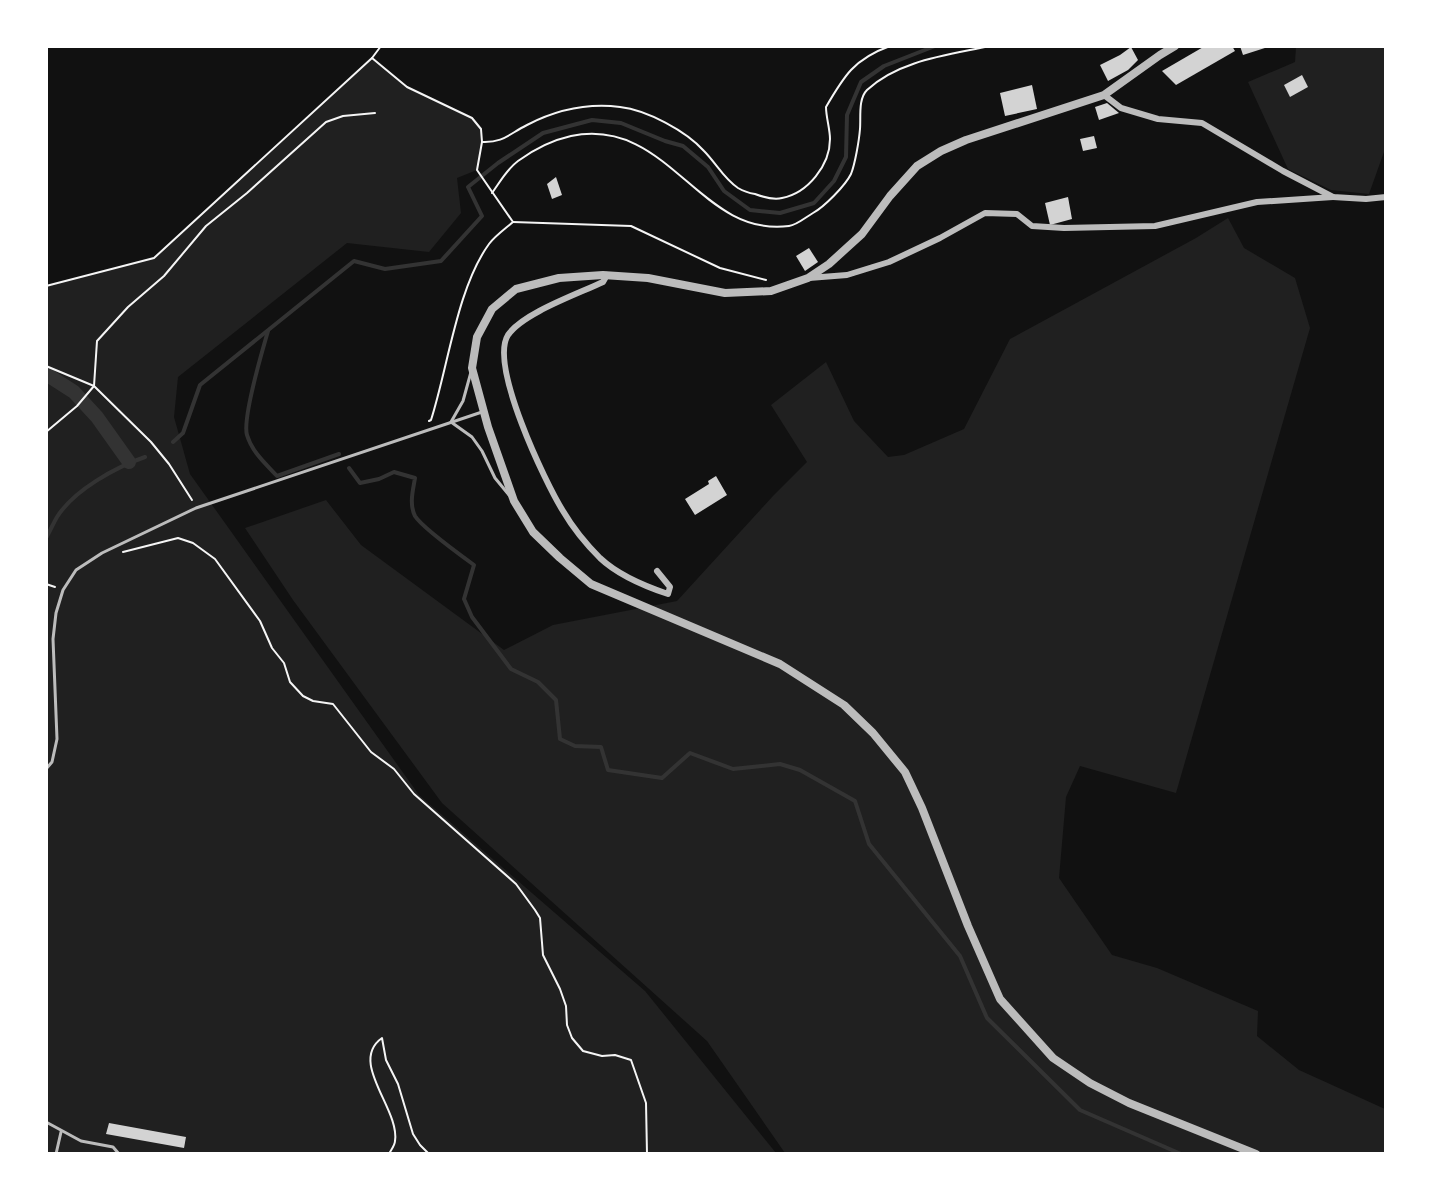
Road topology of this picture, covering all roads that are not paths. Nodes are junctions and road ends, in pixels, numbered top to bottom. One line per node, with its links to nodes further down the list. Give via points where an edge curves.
1 (1175, 46): 2 (street)
2 (1104, 95): 3 (street, via 1121,108 1158,119 1202,123); 6 (street, via 966,141 933,156 917,166 862,234)
3 (1333, 196): 4 (street); 6 (street, via 1257,202 1155,226 1032,226 1017,214 985,213 889,262 847,275)
4 (1386, 197)
5 (607, 275): 6 (street, via 648,278 725,293 771,291); 7 (street, via 559,278 516,289 492,309 477,337); 11 (street, via 603,282 519,324 508,336 503,351 515,405 530,446 563,511 601,559 630,579 668,594 670,587)
6 (808, 278)
7 (472, 368): 8 (street); 9 (lane, via 463,401)
8 (484, 411): 9 (lane); 10 (street)
9 (451, 423): 10 (lane, via 472,437 495,478); 12 (lane, via 196,508 112,548 76,570 63,590 56,613 53,639 57,739 52,762)
10 (514, 501): 17 (street, via 533,532 591,584 780,664 843,705 873,733 905,772 1000,999 1053,1058 1129,1103)
11 (657, 571)
12 (46, 769)
13 (46, 1122): 14 (lane)
14 (61, 1132): 15 (lane); 16 (lane, via 81,1141 113,1147)
15 (56, 1154)
16 (119, 1154)
17 (1256, 1154)

